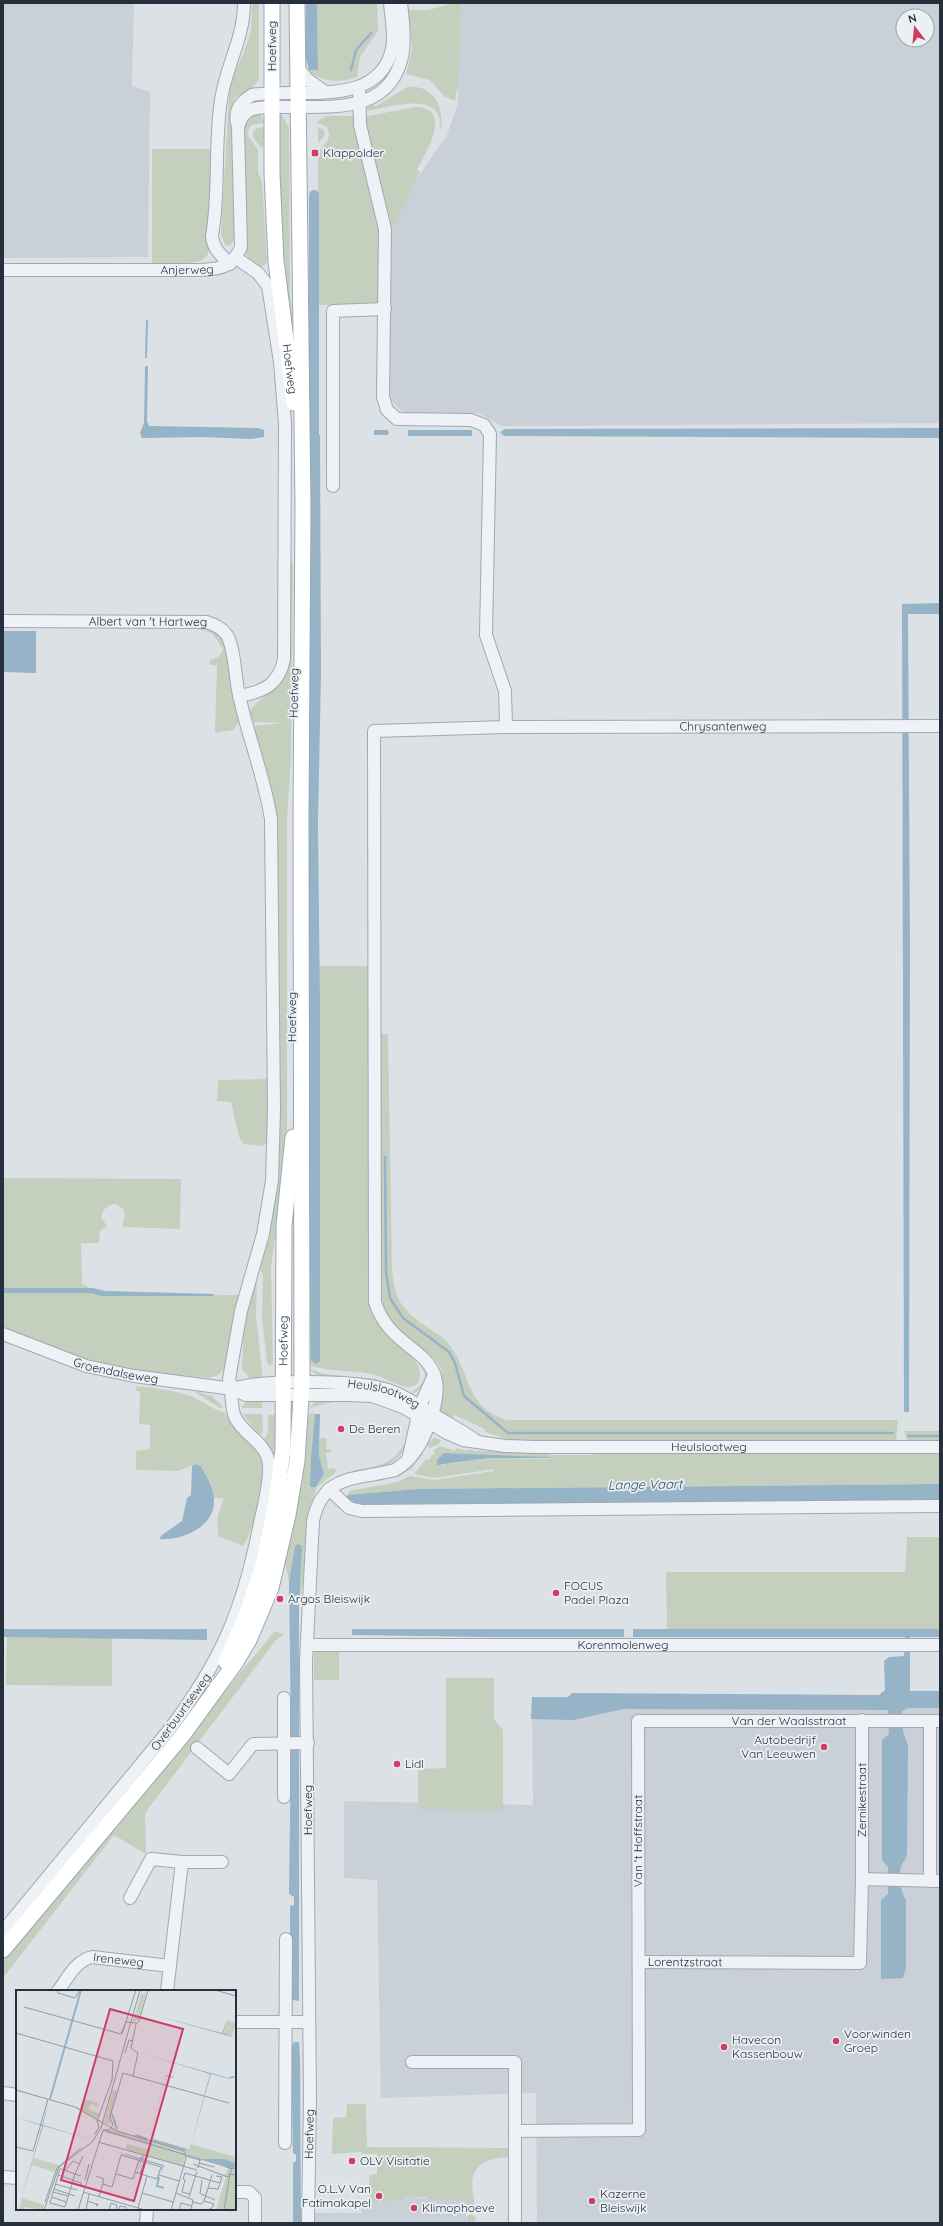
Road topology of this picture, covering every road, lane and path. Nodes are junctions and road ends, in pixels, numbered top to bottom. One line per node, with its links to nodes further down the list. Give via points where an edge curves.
1 (244, 3): 12 (street, Hoefweg, via 242,31 220,101 212,236 217,251)
2 (272, 3): 9 (main road, Hoefweg)
3 (297, 3): 6 (main road, Hoefweg)
4 (390, 3): 7 (street, via 392,49 386,64 378,74)
5 (401, 3): 11 (street, via 403,51 399,67 387,86)
6 (298, 67): 8 (street, via 308,80); 10 (main road, Hoefweg)
7 (359, 87): 8 (street); 11 (street)
8 (325, 92): 10 (street)
9 (272, 100): 10 (street); 12 (street, via 252,95 243,100 236,113 241,247); 24 (main road, Hoefweg, via 276,261 296,414 292,921 294,1120 284,1226)
10 (298, 100): 11 (street, via 347,106); 23 (main road, Hoefweg, via 303,499)
11 (358, 103): 14 (street, via 360,125 385,229)
12 (233, 261): 13 (street, Anjerweg, via 216,269 199,270); 17 (street, Hoefweg, via 262,276 268,286 280,362 285,424 284,659 274,683 262,691)
13 (3, 270)
14 (385, 310): 15 (street, via 333,311); 19 (street, via 383,397 392,416 403,421 471,420 484,425 490,434 486,635 505,691)
15 (333, 486)
16 (3, 621): 17 (street, Albert van 't Hartweg, via 207,622 215,625 227,636)
17 (239, 696): 22 (street, Hoefweg, via 261,770 270,818 274,1149 267,1214 241,1311 235,1353 237,1380)
18 (940, 726): 19 (street, Chrysantenweg)
19 (506, 727): 21 (street, Hoefweg, via 374,731 375,1302 390,1330 426,1361)
20 (3, 1334): 22 (street, Groendalseweg, via 86,1366 134,1376)
21 (434, 1375): 25 (street); 26 (street, Hoefweg, via 438,1388)
22 (233, 1389): 24 (street, Groendalseweg, via 246,1385); 46 (street, Overbuurtseweg, via 235,1418 265,1451 269,1464 267,1490 250,1572 234,1623 210,1671 179,1718)
23 (302, 1389): 24 (street, Heulslootweg); 25 (street, Heulslootweg, via 354,1384 387,1390); 34 (main road, Overbuurtseweg, via 297,1461 275,1574 249,1640)
24 (283, 1390): 34 (main road, Overbuurtseweg, via 283,1449 276,1502 262,1566 238,1635)
25 (419, 1411): 26 (street, Heulslootweg); 28 (street)
26 (431, 1418): 27 (street, Heulslootweg, via 463,1440 505,1446); 28 (street, Hoefweg, via 419,1448)
27 (940, 1447)
28 (408, 1460): 29 (street, Hoefweg, via 396,1470 344,1480)
29 (329, 1489): 30 (street, via 349,1508 362,1511); 31 (street, Hoefweg, via 320,1499 313,1521)
30 (940, 1506)
31 (307, 1645): 32 (street, Korenmolenweg); 38 (street, Hoefweg)
32 (940, 1645)
33 (284, 1698): 38 (street, Hoefweg)
34 (207, 1700): 48 (main road, Overbuurtseweg, via 182,1736)
35 (862, 1720): 36 (street, Van der Waalsstraat); 37 (street, Van der Waalsstraat); 43 (street, Zernikestraat)
36 (638, 1721): 49 (street, Van 't Hoffstraat)
37 (935, 1721): 44 (street)
38 (296, 1743): 39 (street, via 253,1744 229,1774); 40 (street, Hoefweg); 55 (street, Hoefweg)
39 (197, 1748)
40 (284, 1797)
41 (182, 1862): 42 (street); 45 (street, via 151,1859); 50 (street)
42 (222, 1862)
43 (862, 1879): 44 (street); 49 (street, Lorentzstraat, via 860,1963)
44 (935, 1881)
45 (130, 1898)
46 (3, 1931)
47 (286, 1939): 54 (street, Hoefweg)
48 (3, 1950)
49 (639, 1962): 59 (street, Lorentzstraat, via 639,2130)
50 (170, 1966): 51 (street, Ireneweg, via 92,1957 79,1962); 52 (street)
51 (59, 1990)
52 (167, 1990)
53 (236, 2022): 54 (street)
54 (285, 2022): 55 (street); 60 (street, Hoefweg)
55 (308, 2022): 67 (street, Hoefweg)
56 (412, 2062): 59 (street, via 515,2062)
57 (3, 2093): 58 (street)
58 (16, 2095)
59 (515, 2131): 68 (street)
60 (286, 2143)
61 (3, 2177): 62 (street)
62 (16, 2178)
63 (236, 2192): 66 (street, via 248,2192 255,2198)
64 (147, 2210): 65 (street)
65 (146, 2223)
66 (255, 2223)
67 (308, 2223)
68 (515, 2223)

